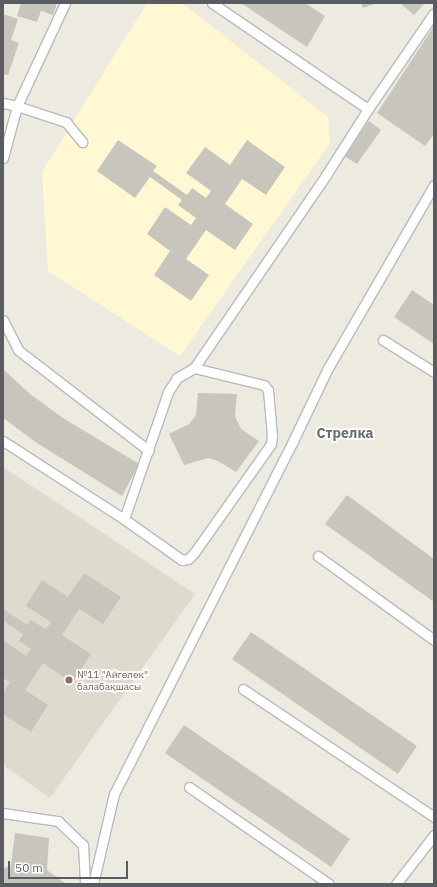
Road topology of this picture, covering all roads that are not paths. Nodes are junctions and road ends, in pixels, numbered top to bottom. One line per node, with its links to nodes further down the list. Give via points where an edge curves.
1 (65, 3): 5 (lane)
2 (212, 3): 6 (lane)
3 (434, 13): 6 (lane)
4 (3, 103): 5 (lane)
5 (17, 106): 7 (lane, via 66,122); 8 (lane)
6 (368, 109): 12 (lane, via 326,176)
7 (82, 142)
8 (3, 158)
9 (434, 185): 25 (lane, via 328,368 114,794)
10 (3, 320): 15 (lane, via 18,350)
11 (383, 340): 13 (lane)
12 (194, 368): 15 (lane, via 177,378 168,392); 16 (lane, via 264,385 268,390 271,444 188,559 182,560)
13 (434, 372)
14 (3, 441): 16 (lane)
15 (149, 451): 16 (lane)
16 (124, 519)
17 (318, 556): 18 (lane)
18 (434, 640)
19 (242, 689): 22 (lane)
20 (189, 788): 26 (lane)
21 (3, 813): 24 (lane, via 58,820 83,846)
22 (434, 817)
23 (434, 835): 27 (lane)
24 (85, 884)
25 (93, 884)
26 (329, 884)
27 (396, 884)

